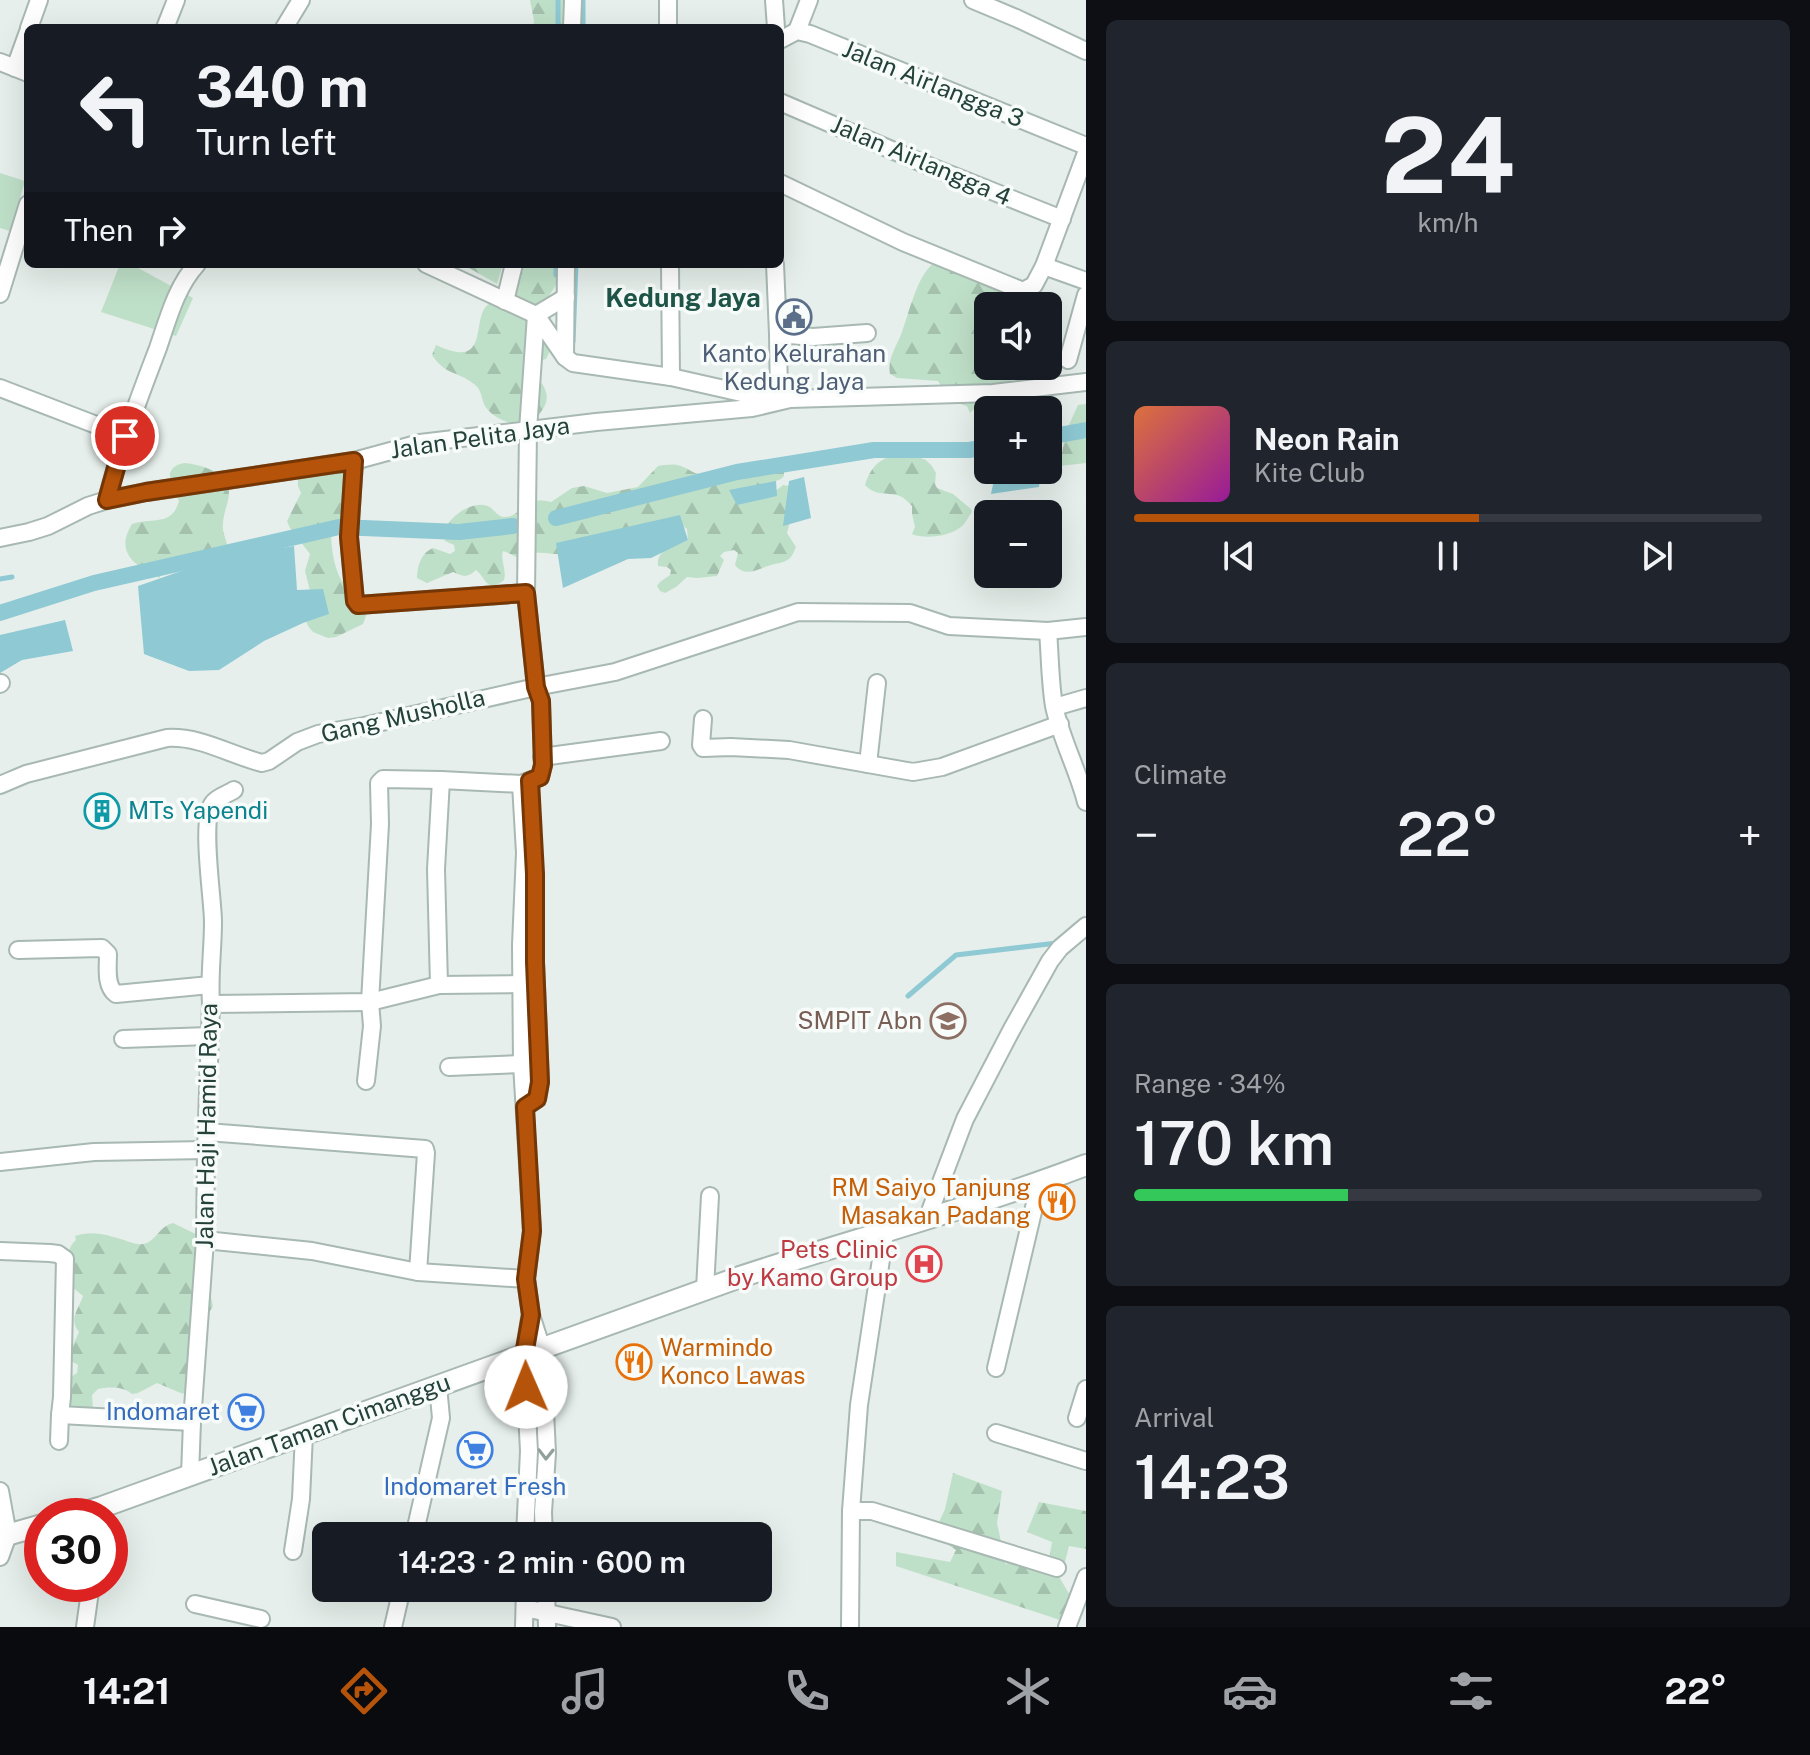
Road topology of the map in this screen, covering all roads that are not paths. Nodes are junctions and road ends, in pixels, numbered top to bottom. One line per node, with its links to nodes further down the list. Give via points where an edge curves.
1 (39, 0): 9 (street)
2 (176, 0): 10 (street)
3 (301, 0): 11 (street)
4 (573, 0): 12 (street)
5 (668, 0): 13 (street)
6 (774, 0): 14 (street)
7 (809, 0): 15 (street)
8 (973, 0): 18 (street)
9 (31, 24)
10 (167, 24)
11 (286, 24)
12 (572, 24)
13 (668, 24)
14 (776, 24)
15 (797, 31): 16 (street); 21 (street, Jalan Airlangga 3)
16 (784, 38)
17 (24, 43): 19 (street)
18 (1086, 51)
19 (14, 68)
20 (784, 104): 25 (street, Jalan Airlangga 4)
21 (1086, 146)
22 (1086, 153): 25 (street)
23 (784, 185): 26 (street, via 903,242 1025,291)
24 (24, 217): 34 (street)
25 (1062, 219): 26 (street)
26 (1044, 266): 33 (street)
27 (194, 268): 49 (street, via 180,288)
28 (435, 268): 37 (street)
29 (513, 268): 37 (street)
30 (566, 268): 36 (street)
31 (670, 268): 44 (street)
32 (775, 268): 40 (street)
33 (1086, 281)
34 (0, 294)
35 (1086, 295): 41 (street)
36 (565, 297): 38 (street); 42 (street)
37 (505, 301): 38 (street)
38 (536, 315): 42 (street); 48 (street)
39 (867, 333): 40 (street)
40 (778, 334): 47 (street)
41 (1080, 338): 43 (street)
42 (565, 357): 44 (street, via 573,363)
43 (1068, 360)
44 (671, 377): 47 (street)
45 (1086, 382): 47 (street, via 993,393)
46 (0, 388): 49 (street)
47 (779, 401): 48 (street, Jalan Pelita Jaya)
48 (528, 430): 50 (street, Jalan Pelita Jaya, via 420,443); 53 (street)
49 (125, 436): 51 (street)
50 (354, 461): 51 (street, Jalan Pelita Jaya); 53 (street, via 349,537 355,601 360,606)
51 (107, 500): 52 (street, Jalan Pelita Jaya, via 48,526)
52 (0, 538)
53 (526, 593): 57 (street)
54 (1086, 627): 55 (street, Gang Musholla)
55 (1048, 631): 57 (street, Gang Musholla, via 949,626 910,613 798,612 615,672); 59 (street)
56 (877, 683): 64 (street)
57 (536, 687): 63 (street); 68 (street, Gang Musholla, via 318,734 262,763 198,741 167,738)
58 (1086, 698): 59 (street)
59 (1055, 707): 61 (street)
60 (703, 719): 64 (street, via 703,748 789,750)
61 (1060, 724): 64 (street, via 942,767 913,772); 65 (street)
62 (661, 741): 63 (street)
63 (542, 757): 67 (street, via 540,777)
64 (868, 764)
65 (1080, 765): 70 (street)
66 (441, 780): 67 (street); 75 (street, via 436,869); 76 (street, via 379,783)
67 (526, 782): 73 (street); 83 (street, via 535,874 540,1082 537,1099)
68 (0, 785)
69 (234, 790): 74 (street, Jalan Haji Hamid Raya, via 210,808)
70 (1086, 802)
71 (1086, 926): 90 (street, via 1055,954 1012,1029 965,1119)
72 (18, 950): 74 (street, via 104,949 109,984 116,994)
73 (522, 984): 75 (street); 80 (street)
74 (210, 985): 77 (street, Jalan Haji Hamid Raya)
75 (439, 985): 76 (street)
76 (370, 1002): 77 (street); 82 (street)
77 (211, 1004): 78 (street, Jalan Haji Hamid Raya)
78 (209, 1036): 79 (street); 84 (street, Jalan Haji Hamid Raya)
79 (123, 1039)
80 (522, 1064): 81 (street); 83 (street)
81 (449, 1067)
82 (366, 1081)
83 (525, 1107): 95 (street, via 532,1231)
84 (207, 1132): 85 (street, Jalan Haji Hamid Raya); 94 (street, via 425,1149)
85 (206, 1150): 86 (street, via 94,1152); 92 (street, Jalan Haji Hamid Raya)
86 (0, 1162)
87 (1086, 1165): 88 (street, Jalan Taman Cimanggu)
88 (1040, 1182): 90 (street, Jalan Taman Cimanggu); 98 (street)
89 (710, 1196): 96 (street)
90 (927, 1219): 91 (street, Jalan Taman Cimanggu)
91 (885, 1233): 96 (street, Jalan Taman Cimanggu); 111 (street, via 859,1405)
92 (205, 1240): 94 (street, via 312,1251); 103 (street, Jalan Haji Hamid Raya)
93 (0, 1251): 101 (street, via 50,1253 65,1259)
94 (418, 1272): 95 (street)
95 (526, 1279): 97 (street)
96 (705, 1289): 97 (street, Jalan Taman Cimanggu)
97 (533, 1352): 99 (street, Jalan Taman Cimanggu); 112 (street); 113 (street, one-way to 113, via 547,1453)
98 (996, 1368)
99 (438, 1386): 105 (street, Jalan Taman Cimanggu); 114 (street, via 441,1418)
100 (1086, 1389): 102 (street)
101 (60, 1415): 103 (street); 106 (street)
102 (1077, 1418)
103 (192, 1422): 108 (street, Jalan Haji Hamid Raya)
104 (996, 1433): 107 (street)
105 (304, 1434): 108 (street, Jalan Taman Cimanggu); 119 (street)
106 (59, 1441)
107 (1086, 1461)
108 (190, 1475): 110 (street, Jalan Taman Cimanggu)
109 (0, 1491): 118 (street)
110 (128, 1500)
111 (851, 1511): 121 (street, via 872,1511); 135 (street)
112 (525, 1512): 113 (street); 115 (street)
113 (543, 1512): 116 (street)
114 (417, 1522)
115 (525, 1522)
116 (543, 1522)
117 (24, 1530): 118 (street)
118 (4, 1536): 120 (street)
119 (293, 1551)
120 (0, 1557)
121 (1057, 1568)
122 (1086, 1577): 136 (street)
123 (88, 1602): 131 (street)
124 (399, 1602): 132 (street)
125 (525, 1602): 127 (street)
126 (195, 1604): 128 (street)
127 (525, 1608): 130 (street); 133 (street)
128 (230, 1619): 129 (street)
129 (261, 1619)
130 (547, 1620): 134 (street)
131 (85, 1627)
132 (393, 1627)
133 (524, 1627)
134 (612, 1627)
135 (850, 1627)
136 (1067, 1627)

